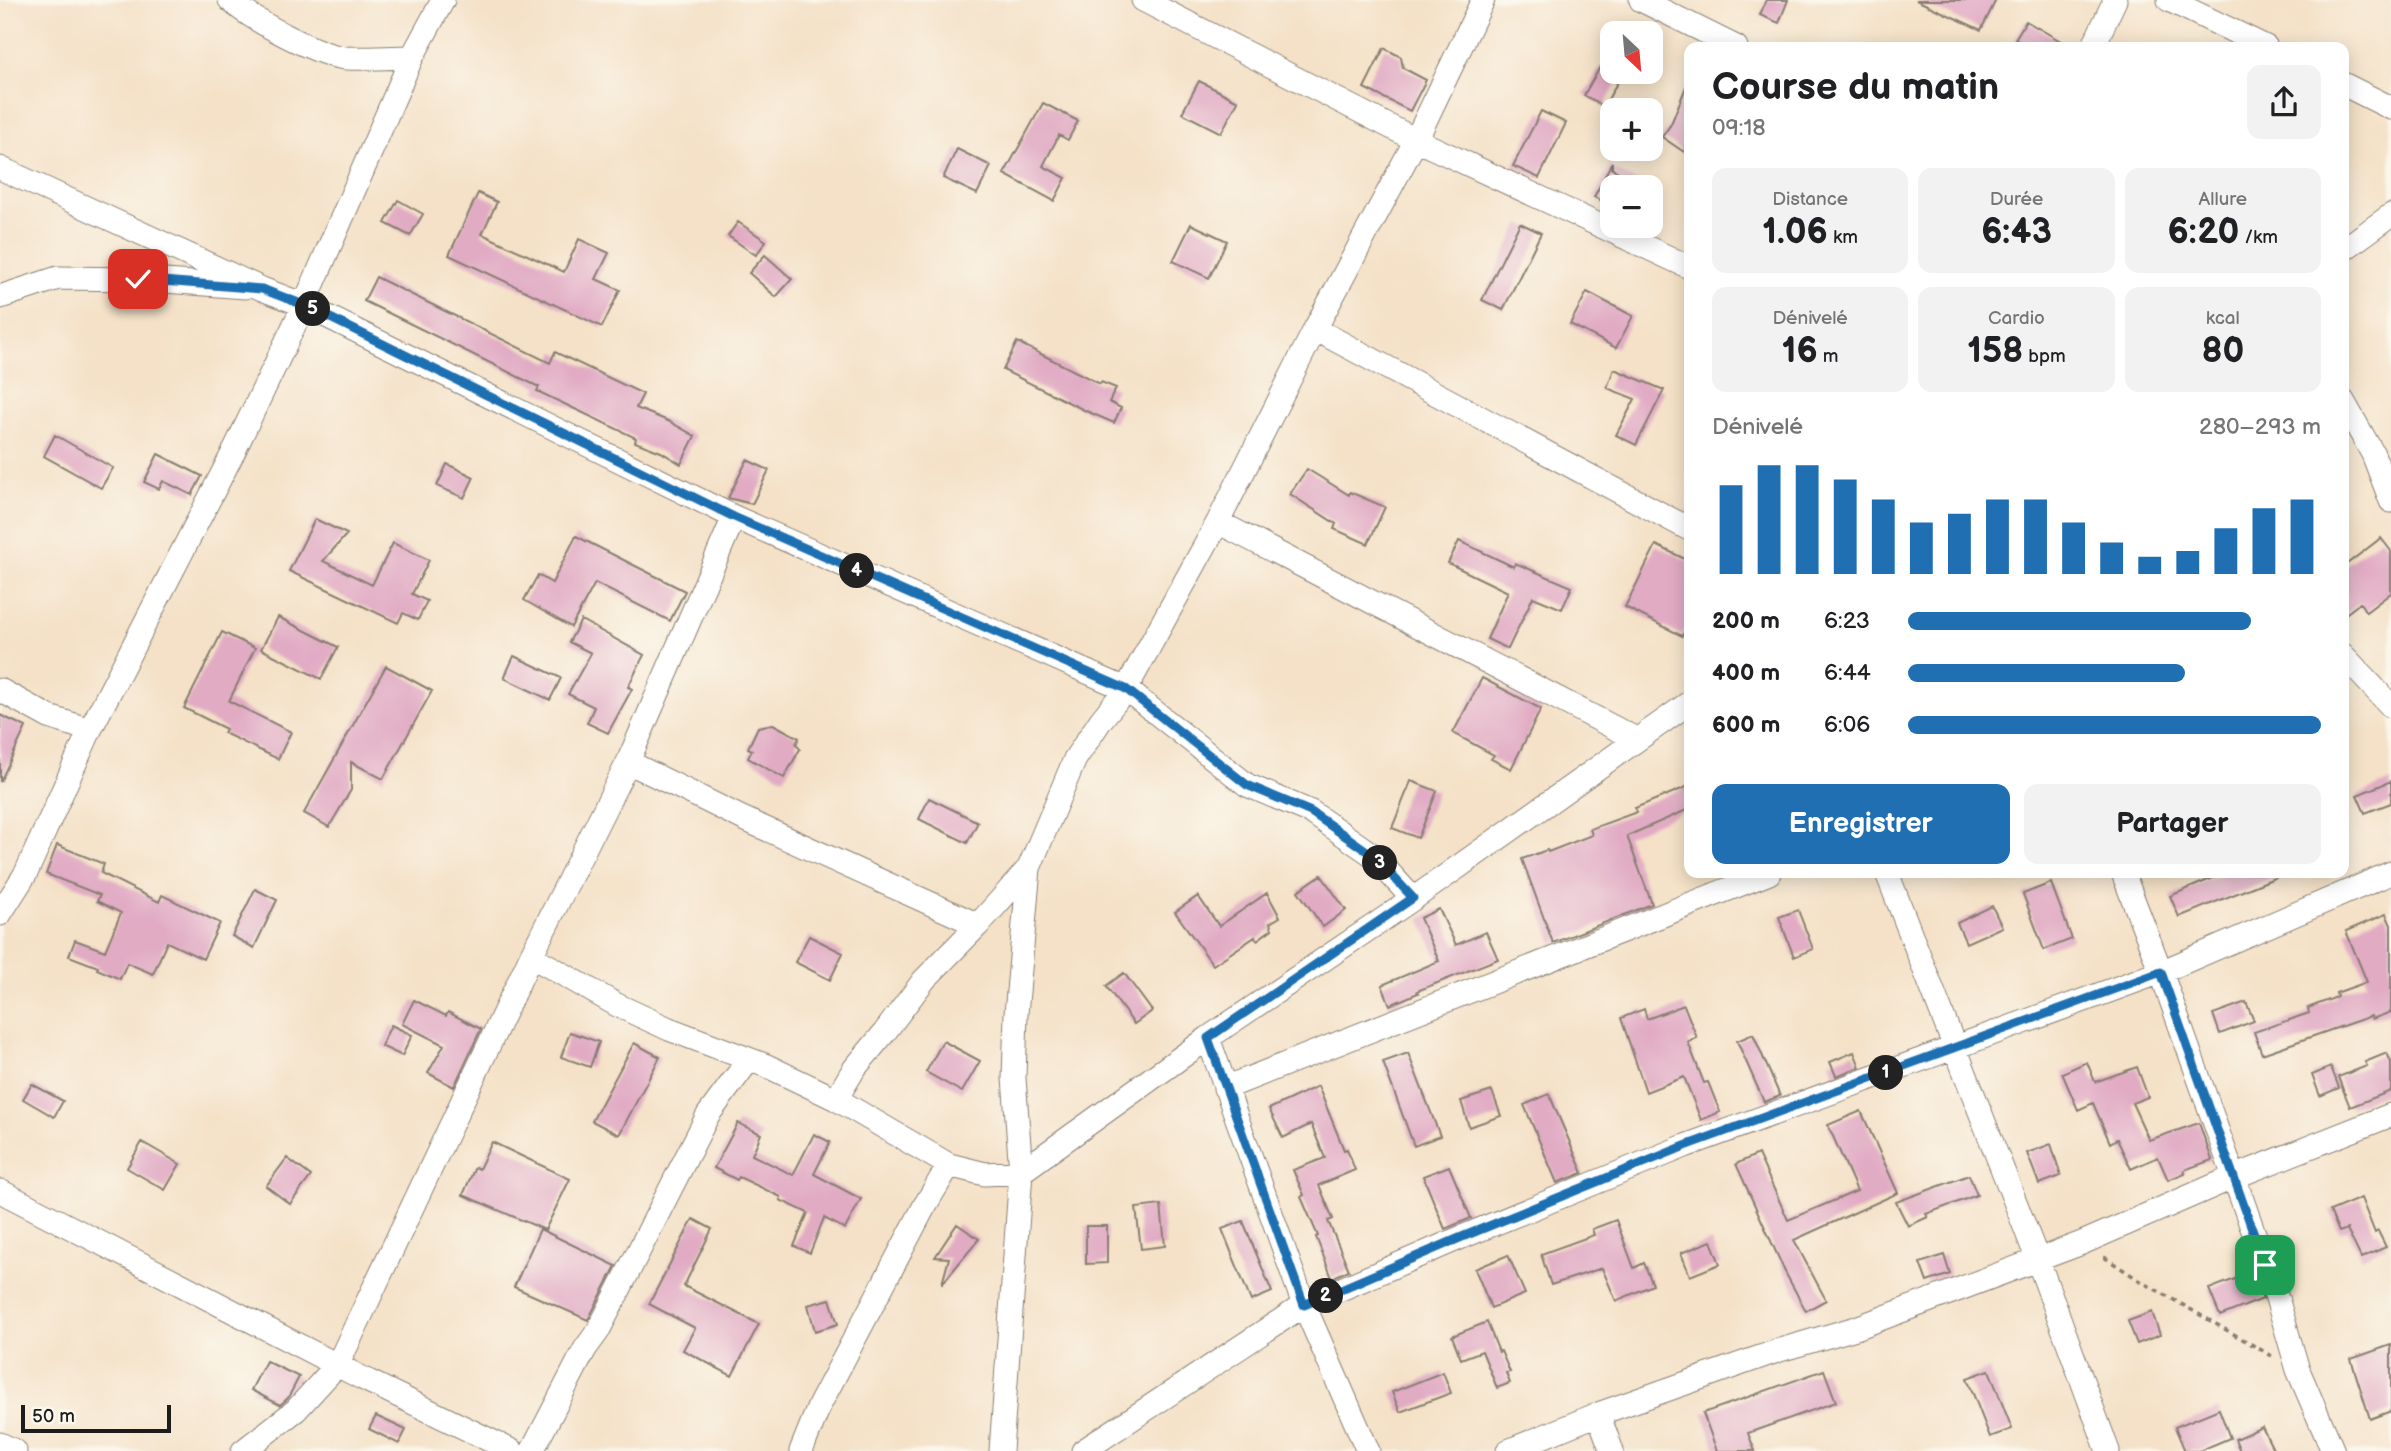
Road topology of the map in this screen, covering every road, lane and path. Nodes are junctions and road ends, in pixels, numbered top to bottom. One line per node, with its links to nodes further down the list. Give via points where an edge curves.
1 (230, 0): 11 (street, via 313,49 344,58)
2 (443, 0): 11 (street)
3 (1143, 0): 14 (street)
4 (1483, 0): 14 (street)
5 (1641, 0): 8 (street)
6 (2115, 0): 9 (street)
7 (2169, 0): 10 (street)
8 (1726, 42)
9 (2095, 42)
10 (2256, 42)
11 (412, 57): 21 (street)
12 (2349, 88): 13 (street)
13 (2391, 108)
14 (1416, 140): 18 (street); 22 (street)
15 (0, 168): 19 (street)
16 (2391, 215): 17 (street)
17 (2349, 246)
18 (1684, 265)
19 (262, 289): 20 (street, via 58,278); 21 (street)
20 (0, 297)
21 (304, 305): 25 (street); 33 (street)
22 (1315, 329): 26 (street); 27 (street)
23 (2349, 412): 24 (street, via 2373,454)
24 (2391, 501)
25 (734, 517): 29 (street); 35 (street)
26 (1218, 522): 29 (street); 34 (street)
27 (1684, 526)
28 (2349, 664): 32 (street)
29 (1126, 689): 36 (street, via 1075,760); 41 (street, via 1247,785 1311,812 1374,856)
30 (0, 690): 33 (street, via 49,717)
31 (1684, 706): 34 (street)
32 (2391, 706)
33 (90, 730): 42 (street, via 26,873)
34 (1636, 739): 41 (street)
35 (628, 762): 43 (street, via 744,820); 44 (street)
36 (1029, 868): 43 (street); 53 (street, via 1014,1078)
37 (2391, 873): 45 (street)
38 (1756, 878): 49 (street)
39 (1889, 878): 47 (street)
40 (2125, 878): 45 (street)
41 (1413, 898): 46 (street)
42 (0, 914)
43 (978, 925): 50 (street, via 924,980)
44 (531, 956): 48 (street, via 617,1005); 59 (street)
45 (2161, 972): 47 (street); 54 (street)
46 (1208, 1038): 49 (street); 53 (street)
47 (1955, 1048): 57 (street); 58 (street, via 1685,1146)
48 (748, 1061): 50 (street); 66 (street, via 708,1115)
49 (1225, 1088): 58 (street)
50 (836, 1099): 52 (street)
51 (2391, 1115): 54 (street)
52 (949, 1165): 53 (street, via 985,1174); 67 (street, via 820,1404)
53 (1021, 1172): 68 (street)
54 (2234, 1177): 56 (street); 60 (street)
55 (0, 1191): 59 (street)
56 (2082, 1243): 57 (street); 60 (path)
57 (2036, 1258): 61 (street, via 1856,1328); 73 (street)
58 (1304, 1305): 69 (street); 70 (street)
59 (338, 1364): 64 (street, via 296,1410); 65 (street)
60 (2298, 1370): 74 (street)
61 (1598, 1414): 71 (street); 72 (street)
62 (0, 1444): 63 (street)
63 (15, 1451)
64 (243, 1451)
65 (512, 1451)
66 (532, 1451)
67 (801, 1451)
68 (1001, 1451)
69 (1083, 1451)
70 (1368, 1451)
71 (1508, 1451)
72 (1612, 1451)
73 (2108, 1451)
74 (2333, 1451)

